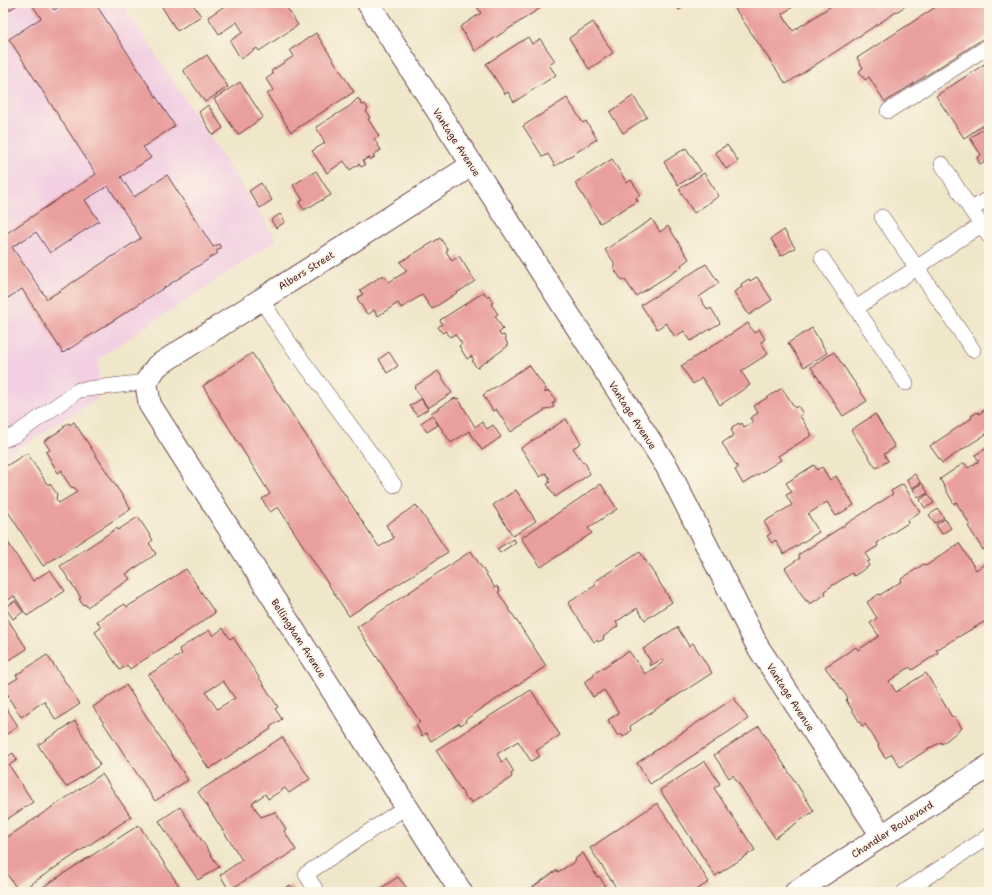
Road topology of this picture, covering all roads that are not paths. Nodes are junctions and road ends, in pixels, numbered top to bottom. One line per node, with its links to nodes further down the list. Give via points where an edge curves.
1 (368, 3): 5 (street, Vantage Avenue)
2 (989, 46): 3 (lane)
3 (888, 111)
4 (942, 164): 7 (lane)
5 (472, 165): 12 (street, Albers Street); 21 (street, Vantage Avenue, via 667,467 758,647)
6 (989, 198): 7 (lane)
7 (971, 210): 9 (lane)
8 (882, 217): 11 (lane)
9 (985, 230): 11 (lane)
10 (822, 258): 13 (lane)
11 (917, 267): 13 (lane); 14 (lane)
12 (261, 299): 15 (street, Albers Street, via 157,366); 18 (lane, via 285,337)
13 (856, 308): 16 (lane)
14 (973, 350)
15 (146, 382): 17 (lane, via 79,390); 20 (street, Bellingham Avenue, via 150,405)
16 (906, 383)
17 (3, 440)
18 (394, 485)
19 (989, 766): 21 (street, Chandler Boulevard)
20 (407, 806): 23 (lane, via 306,874); 24 (street, Bellingham Avenue)
21 (882, 836): 25 (street, Chandler Boulevard)
22 (989, 836): 26 (lane)
23 (317, 892)
24 (462, 892)
25 (796, 892)
26 (904, 892)

